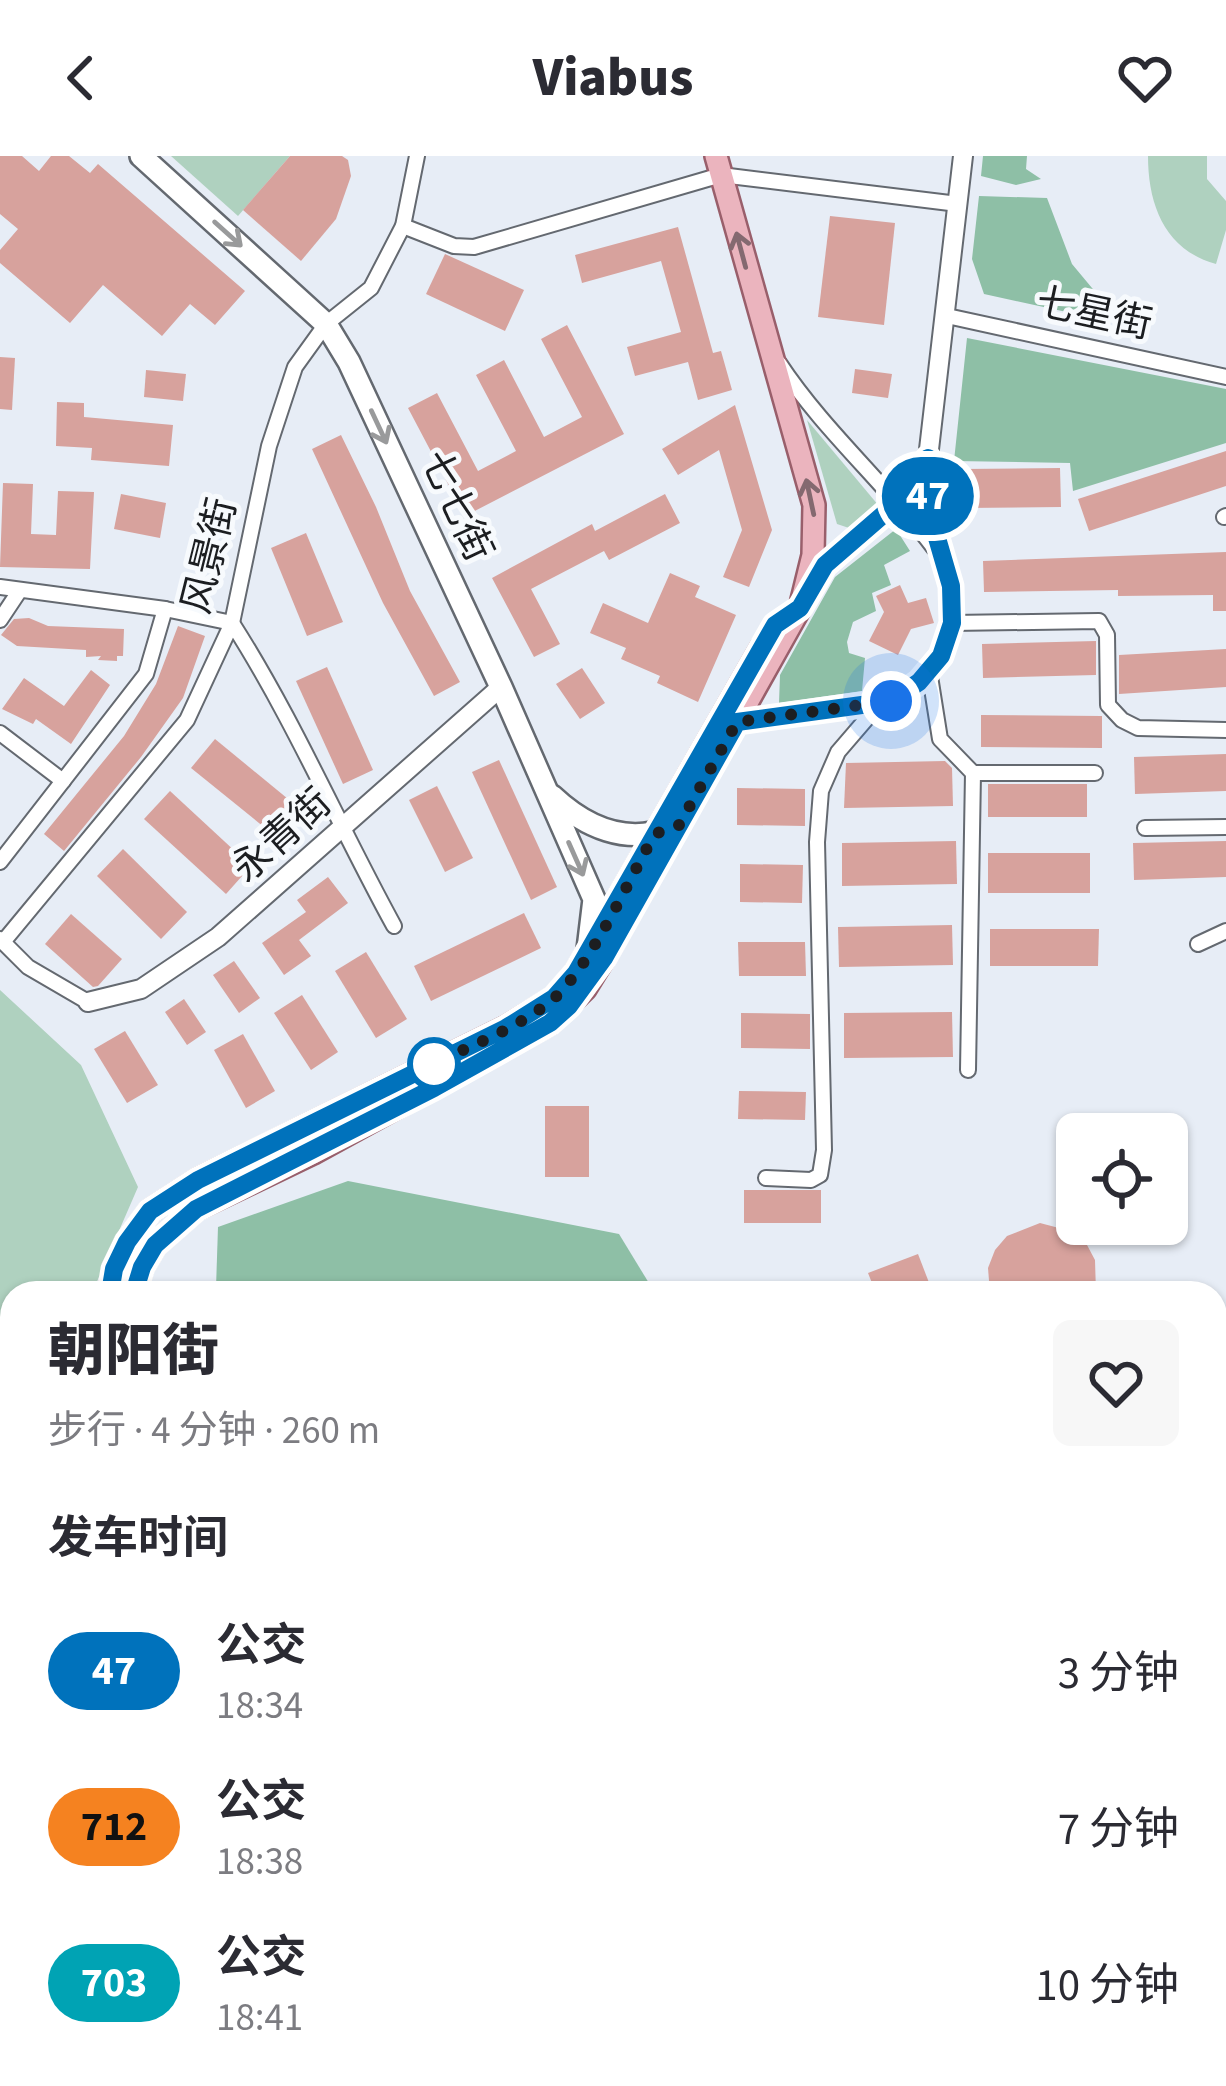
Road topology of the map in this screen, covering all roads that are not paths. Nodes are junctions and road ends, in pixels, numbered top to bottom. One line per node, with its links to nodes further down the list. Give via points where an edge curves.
1 (141, 156): 8 (main road, 七七街, one-way to 8)
2 (417, 156): 6 (street, 风景街)
3 (963, 156): 5 (street)
4 (719, 166): 5 (street); 6 (street, via 474,247); 9 (main road, one-way to 4)
5 (958, 204): 7 (street)
6 (403, 226): 8 (street, 风景街, via 370,288)
7 (947, 316): 10 (street, 七星街); 11 (street)
8 (326, 324): 19 (street, 风景街, via 295,367 269,446); 22 (main road, 七七街, one-way to 22)
9 (766, 344): 12 (street, via 810,410); 16 (main road, one-way to 9, via 814,505)
10 (1226, 377)
11 (928, 458): 12 (street); 13 (street, via 928,507)
12 (899, 501): 13 (street); 16 (street, via 825,565)
13 (941, 556): 20 (street)
14 (0, 587): 15 (street)
15 (20, 590): 17 (street); 18 (street)
16 (800, 608): 24 (main road); 35 (main road, via 775,625)
17 (166, 609): 19 (street); 29 (street, via 146,674)
18 (0, 620)
19 (232, 623): 34 (street, via 276,692); 39 (street, 风景街, via 187,720)
20 (952, 623): 21 (street); 25 (street, via 1099,621 1108,635 1108,704 1122,720 1138,728)
21 (929, 670): 23 (street); 27 (street, via 940,739)
22 (501, 687): 30 (main road, 七七街); 34 (street, 永青街)
23 (881, 702): 24 (street); 44 (street, via 838,752 821,791 820,1174)
24 (737, 722): 31 (main road)
25 (1226, 730)
26 (0, 733): 29 (street)
27 (973, 773): 28 (street); 43 (street)
28 (1095, 773)
29 (63, 781): 36 (street)
30 (547, 792): 35 (main road, via 601,830); 41 (main road, 七七街, one-way to 41, via 594,899)
31 (679, 825): 35 (main road); 46 (main road, via 585,989 550,1023 196,1209 155,1245)
32 (1226, 827): 33 (street)
33 (1145, 828)
34 (340, 829): 37 (street); 42 (street, 永青街, via 218,937 141,989)
35 (655, 834): 41 (main road)
36 (0, 862)
37 (394, 926)
38 (1226, 931): 40 (street)
39 (2, 941): 42 (street, via 28,967)
40 (1198, 944)
41 (586, 955): 45 (main road, via 537,1010 150,1211)
42 (88, 1002)
43 (968, 1070)
44 (766, 1178)
45 (112, 1281)
46 (138, 1281)

